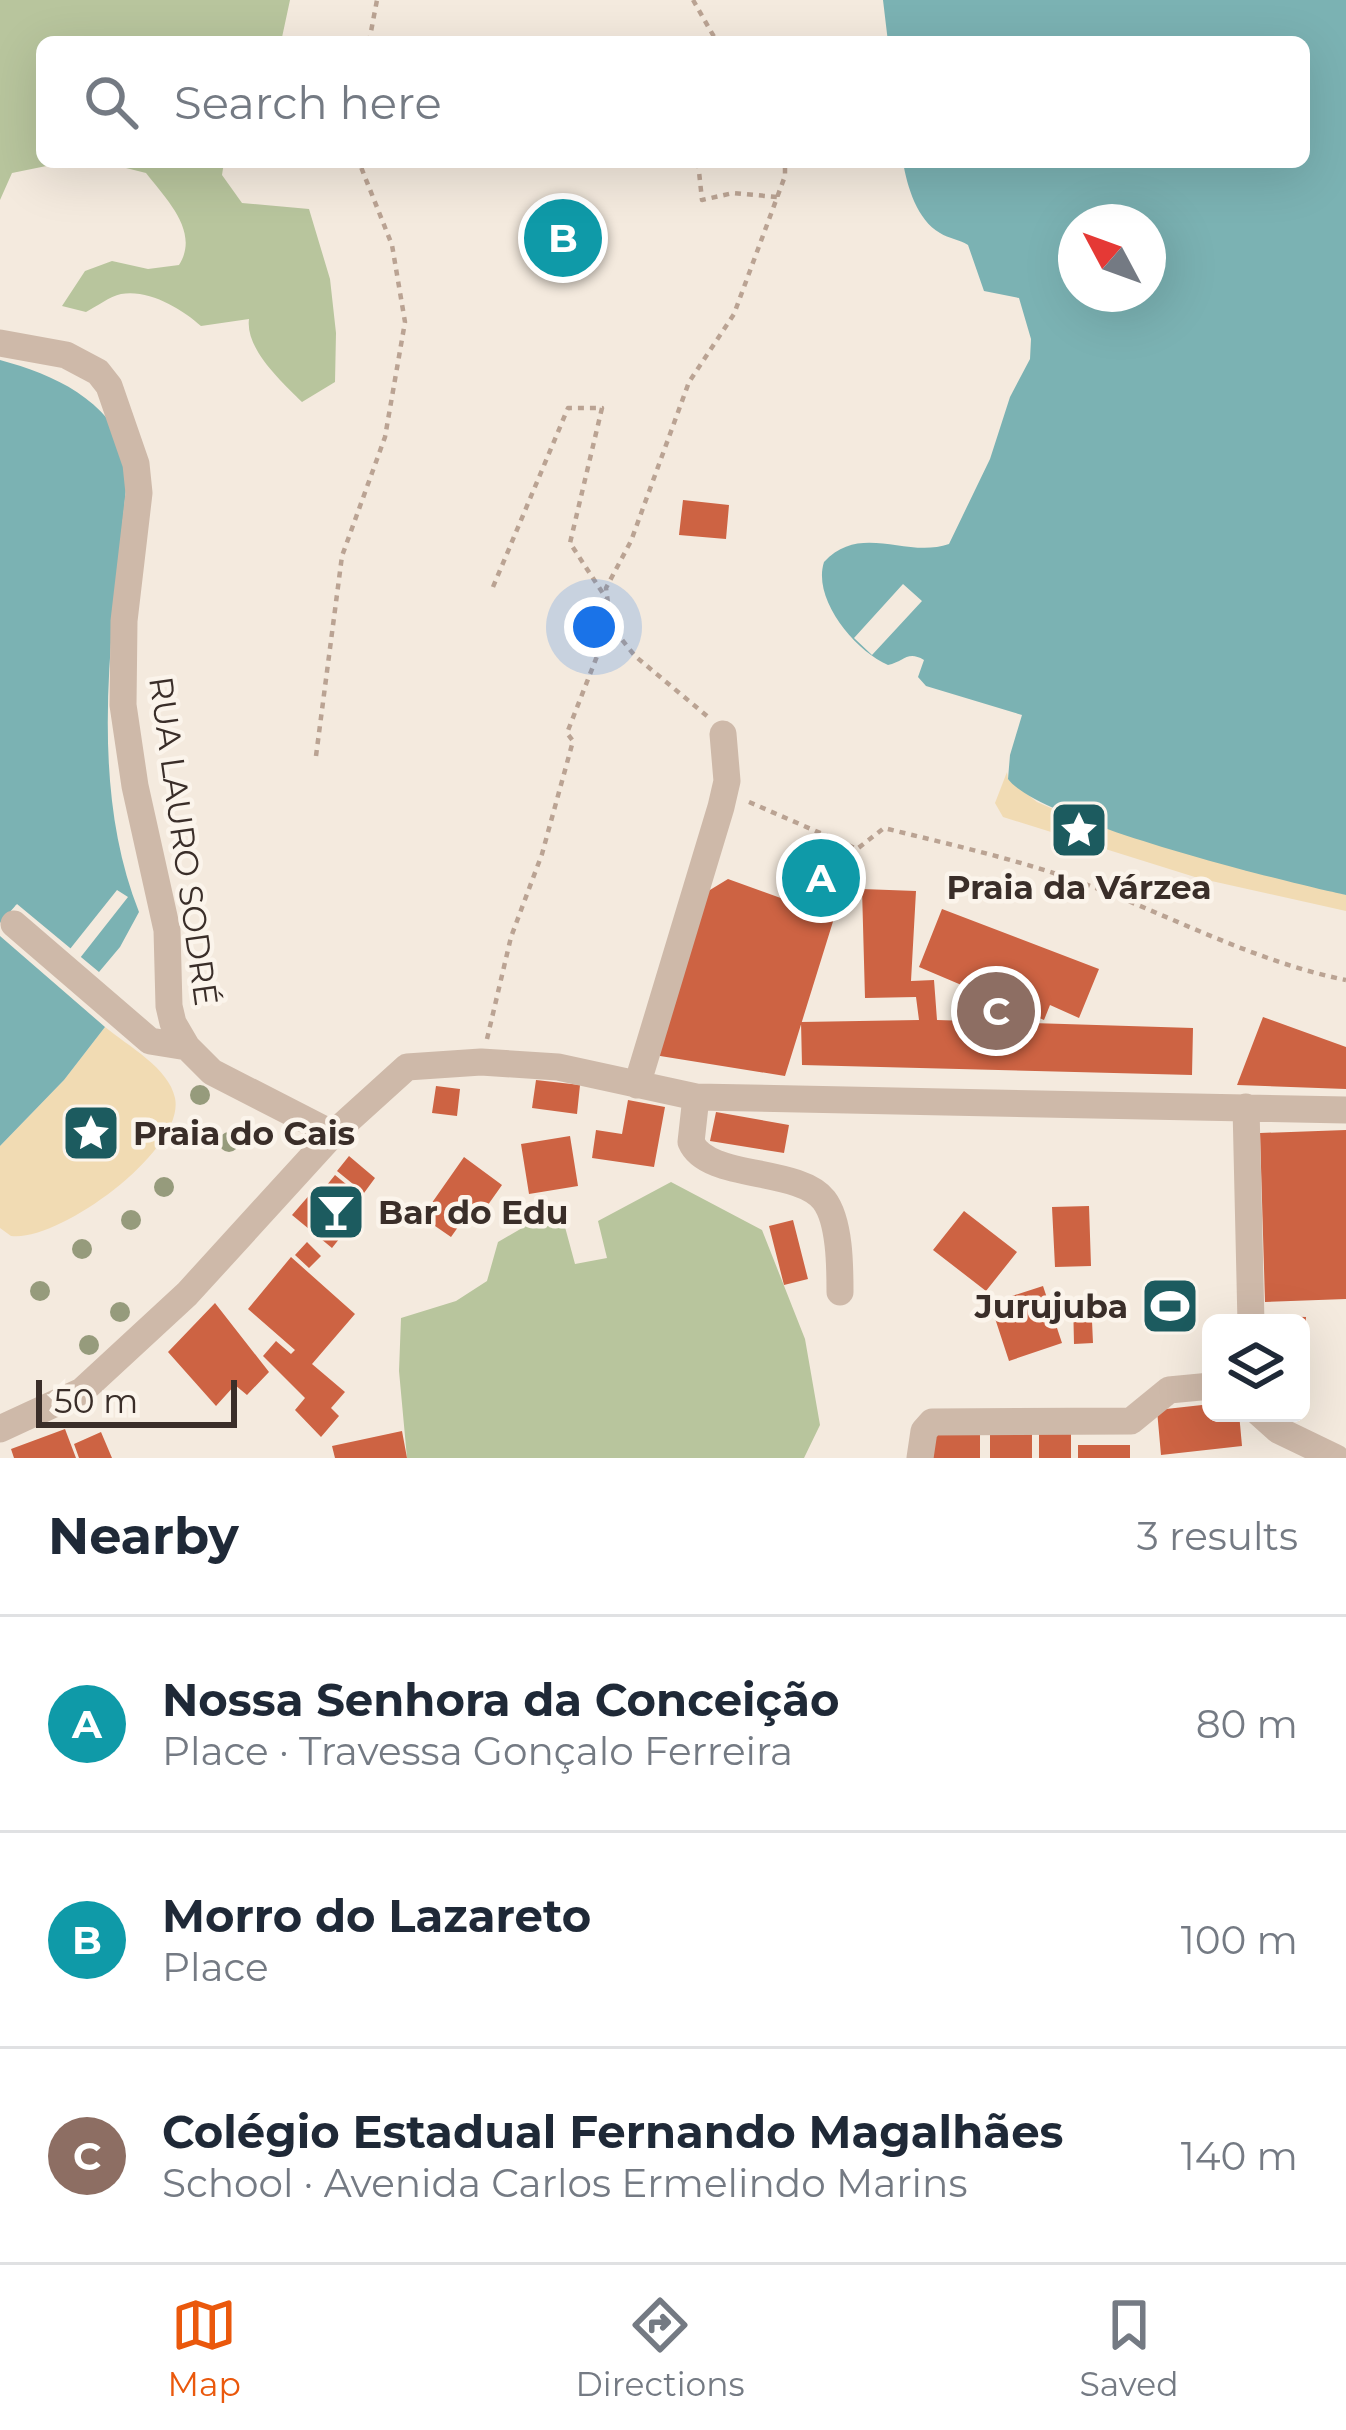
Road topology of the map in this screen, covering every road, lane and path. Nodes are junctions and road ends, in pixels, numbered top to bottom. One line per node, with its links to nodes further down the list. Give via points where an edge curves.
1 (377, 0): 3 (path)
2 (692, 0): 4 (path)
3 (370, 36)
4 (713, 36)
5 (361, 168): 14 (path, via 392,245 405,322 385,437 342,556)
6 (698, 168): 8 (path, via 701,200)
7 (784, 168): 8 (path)
8 (777, 197): 11 (path, via 734,314 689,382)
9 (0, 343): 18 (street, RUA LAURO SODRÉ, via 66,355 103,377 136,464 123,705 167,930 169,1006)
10 (494, 587): 11 (path, via 568,408 602,408 570,543)
11 (606, 598): 12 (path)
12 (610, 621): 13 (path, via 635,656); 19 (path, via 567,733 573,741)
13 (723, 734): 20 (street, via 721,807)
14 (316, 756)
15 (749, 804): 17 (path, via 857,849 884,828 1009,859)
16 (14, 924): 18 (street, via 150,1041)
17 (1346, 980)
18 (187, 1047): 24 (street, RUA LAURO SODRÉ, via 225,1080)
19 (482, 1062): 20 (street, via 558,1067); 24 (street, via 407,1067)
20 (637, 1085): 21 (street)
21 (696, 1097): 22 (street); 25 (street, via 691,1142 703,1157 825,1201)
22 (1246, 1108): 23 (street); 26 (street)
23 (1346, 1110)
24 (333, 1134): 29 (street, via 187,1294 82,1391)
25 (840, 1292)
26 (1251, 1314)
27 (1202, 1386): 30 (street, via 1169,1390 1131,1421 932,1422)
28 (1269, 1422): 31 (street)
29 (0, 1430)
30 (920, 1458)
31 (1336, 1458)

